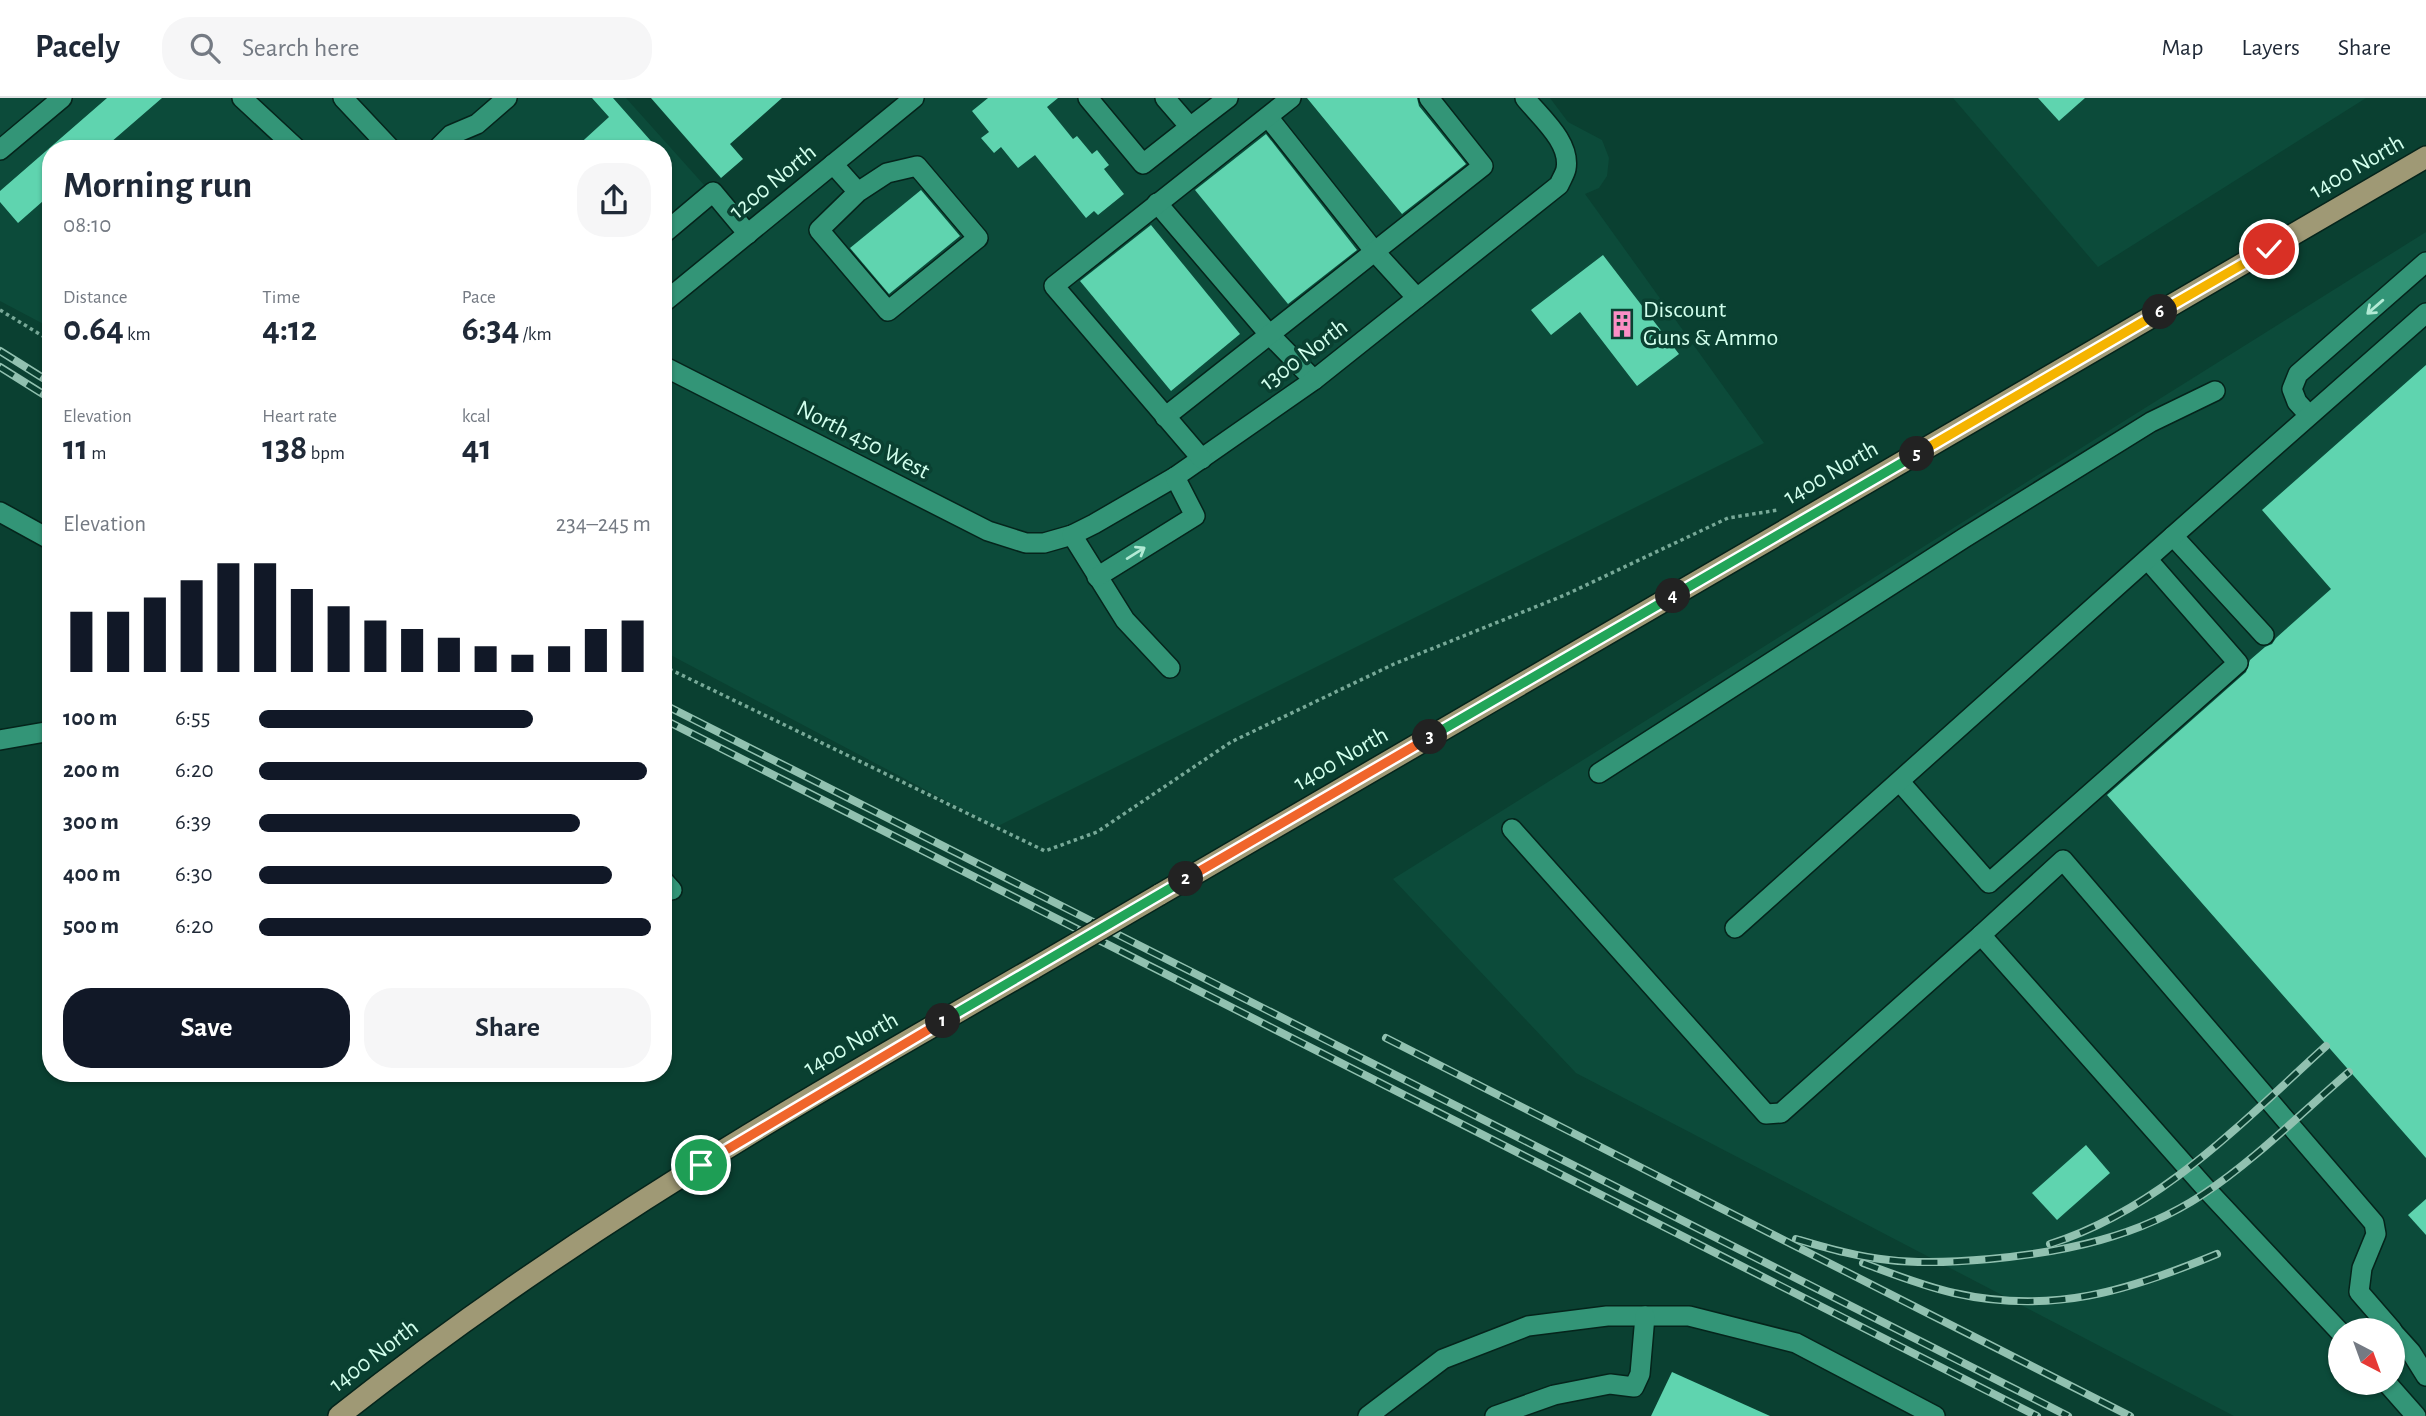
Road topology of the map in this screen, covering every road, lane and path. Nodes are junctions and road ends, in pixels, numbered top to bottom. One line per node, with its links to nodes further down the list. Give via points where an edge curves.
1 (62, 98): 17 (street)
2 (242, 98): 14 (street)
3 (343, 98): 15 (street)
4 (508, 98): 16 (street, via 477,124)
5 (914, 98): 19 (street, 1200 North)
6 (1088, 98): 13 (street, via 1143,164)
7 (1165, 98): 13 (street)
8 (1228, 98): 13 (street)
9 (1291, 98): 12 (street)
10 (1429, 98): 24 (street, via 1483,166)
11 (1525, 98): 27 (street, 1300 North, via 1566,154 1559,185)
12 (1268, 117): 21 (street); 24 (street)
13 (1190, 127)
14 (287, 140)
15 (383, 140)
16 (446, 140)
17 (0, 150)
18 (2426, 158): 63 (main road, 1400 North, bridge, via 750,1133 624,1214 399,1369)
19 (833, 164): 20 (street); 23 (street, 1200 North)
20 (858, 192): 20 (street, via 887,173 917,166 978,238 888,311 819,230)
21 (1157, 203): 30 (street); 36 (street, via 1054,286)
22 (672, 226): 23 (street, via 713,192)
23 (748, 234): 26 (street, 1200 North)
24 (1375, 252): 27 (street); 30 (street)
25 (2426, 262): 35 (street, one-way to 35, via 2298,374 2292,389)
26 (672, 296)
27 (1417, 298): 33 (street, 1300 North)
28 (0, 310): 31 (path)
29 (2426, 313): 35 (street)
30 (1269, 334): 33 (street); 36 (street)
31 (42, 336)
32 (672, 371): 44 (street, North 450 West, via 988,531 1026,543)
33 (1314, 380): 37 (street, 1300 North)
34 (2215, 391): 52 (street, via 2151,422)
35 (2309, 415): 43 (street)
36 (1165, 417): 37 (street)
37 (1202, 459): 38 (street, 1300 North)
38 (1175, 477): 42 (street, 1300 North); 46 (street, one-way to 38, via 1195,516)
39 (1781, 510): 49 (path, via 1728,518 1565,595 1394,664 1231,741 1097,832 1045,851)
40 (0, 512): 41 (street)
41 (42, 535)
42 (1072, 535): 44 (street, 1300 North); 46 (street)
43 (2173, 536): 45 (street); 47 (street)
44 (1044, 543)
45 (2148, 560): 53 (street); 53 (street, via 2238,663 1989,883)
46 (1097, 577): 48 (street, via 1125,620)
47 (2264, 635)
48 (1170, 668)
49 (672, 670)
50 (42, 733): 51 (street)
51 (0, 740)
52 (1599, 773)
53 (1900, 782): 55 (street)
54 (1512, 830): 56 (street, via 1766,1114 1781,1114)
55 (1735, 928)
56 (1981, 935): 58 (street, via 2063,860 2374,1223 2376,1234 2362,1268 2359,1292); 59 (street)
57 (1645, 1316): 64 (street, via 1528,1326 1443,1359); 65 (street, via 1640,1374 1634,1387 1610,1384 1554,1395); 66 (street, via 1689,1316 1796,1343)
58 (2382, 1318)
59 (2328, 1319)
60 (2405, 1345): 61 (street)
61 (2426, 1376)
62 (2397, 1395): 67 (street)
63 (339, 1416)
64 (1368, 1416)
65 (1495, 1416)
66 (1935, 1416)
67 (2416, 1416)

